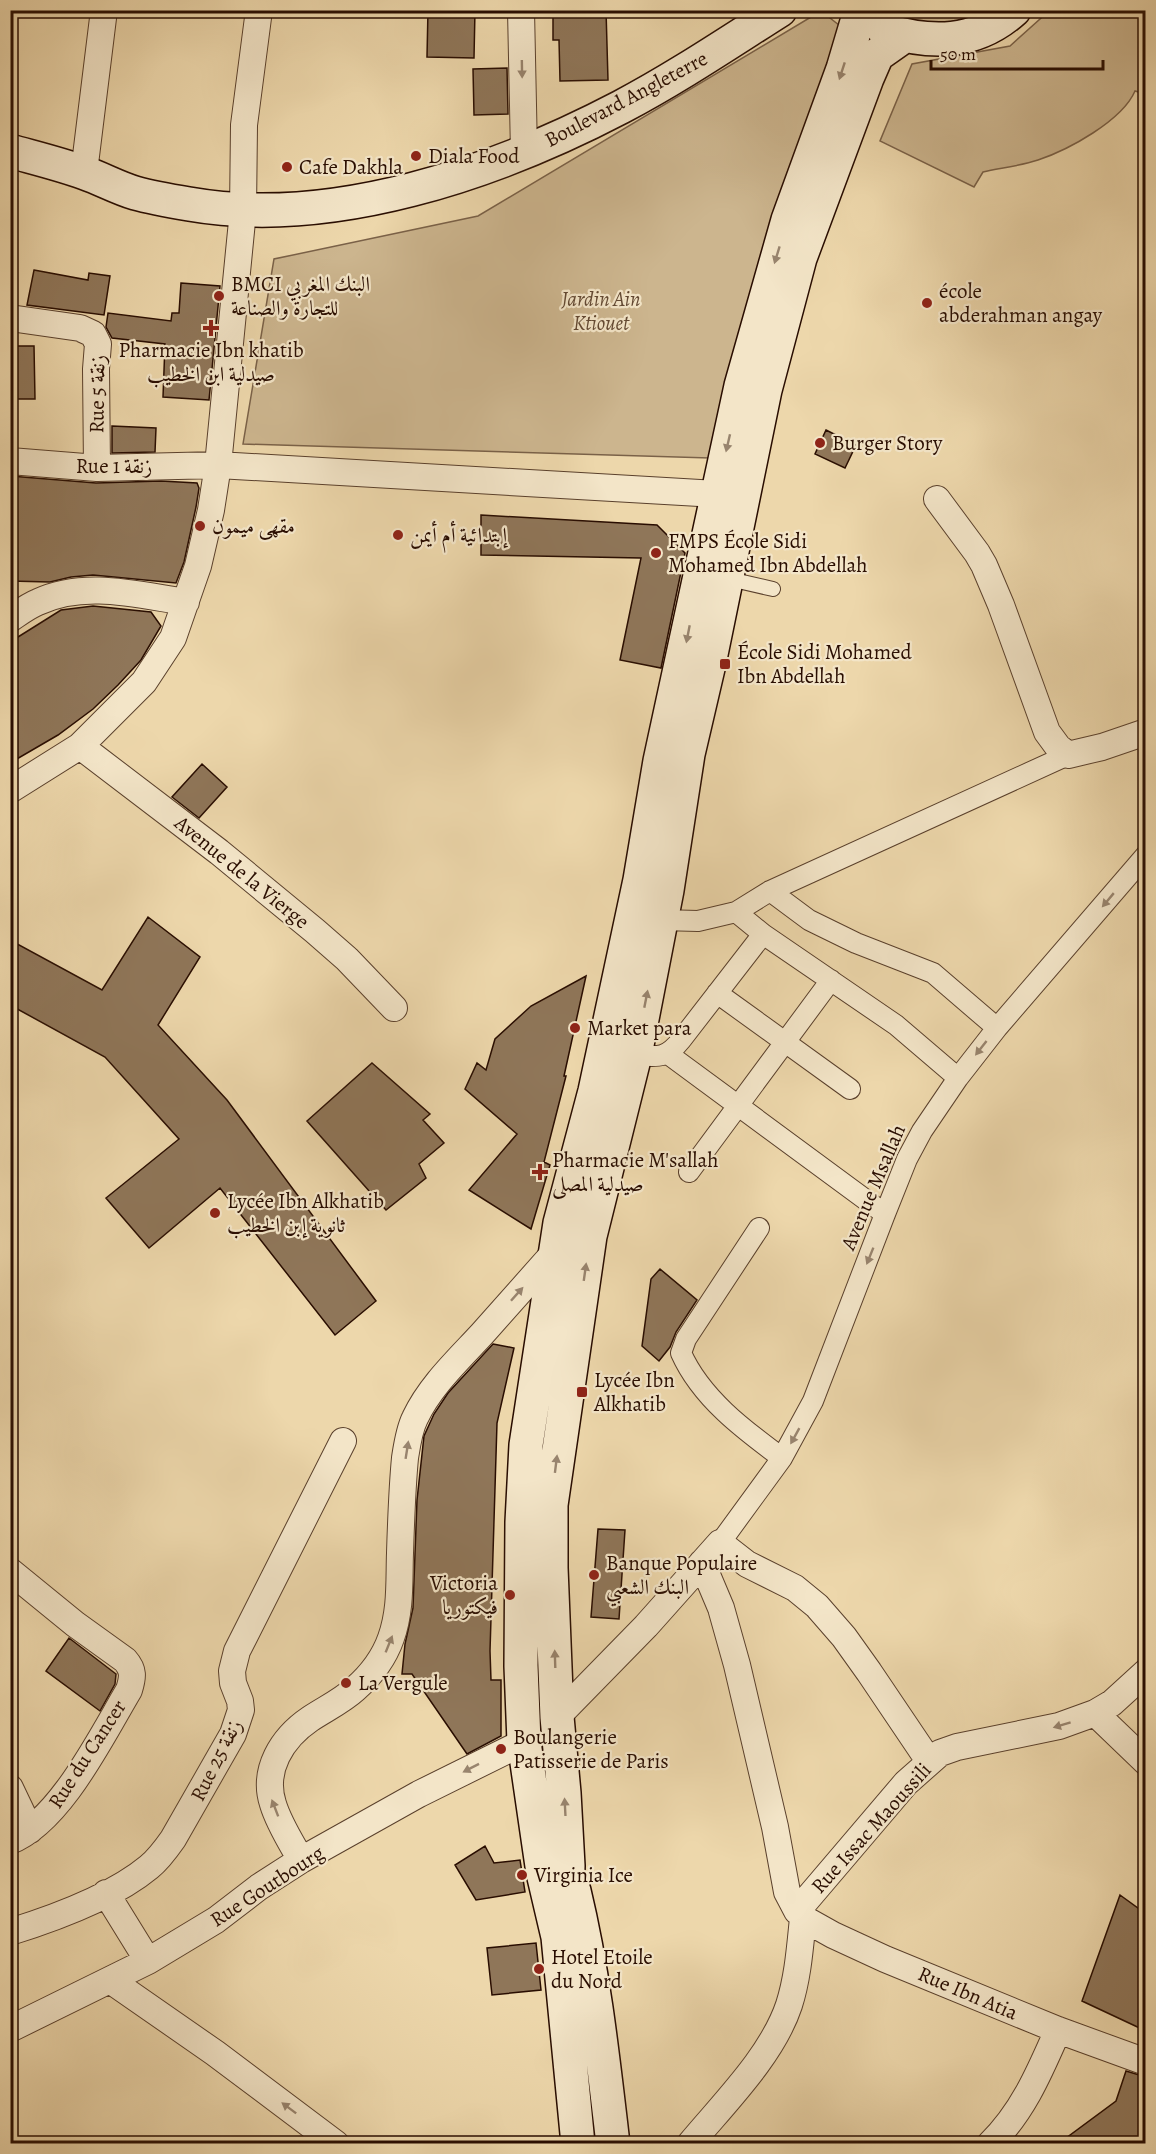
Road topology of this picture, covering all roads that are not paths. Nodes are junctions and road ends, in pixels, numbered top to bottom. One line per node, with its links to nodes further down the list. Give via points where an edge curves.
1 (104, 10): 10 (street)
2 (259, 10): 11 (street, via 244,125)
3 (521, 10): 9 (street, one-way to 9)
4 (780, 10): 9 (main road, Boulevard Angleterre, via 622,106)
5 (1014, 10): 7 (main road, via 1002,21 972,35 937,41)
6 (857, 13): 7 (main road, via 882,29); 16 (main road, one-way to 16, via 843,69 771,276)
7 (904, 36): 18 (main road, via 877,55 800,258 765,390)
8 (10, 151): 10 (main road, Boulevard Angleterre)
9 (524, 153): 11 (main road, Boulevard Angleterre, via 372,199 310,208)
10 (84, 172): 11 (main road, Boulevard Angleterre, via 134,193)
11 (243, 211): 14 (street)
12 (10, 318): 15 (street, Rue 5 زنقة, via 80,328 93,334 98,344)
13 (10, 460): 15 (street, Rue 1 زنقة)
14 (218, 465): 15 (street, Rue 1 زنقة); 16 (street, Rue 1 زنقة); 20 (street, via 198,566)
15 (96, 468)
16 (717, 494): 44 (main road, one-way to 44, via 660,761 640,880)
17 (937, 499): 24 (street, via 984,566 1047,732)
18 (725, 578): 19 (lane); 29 (main road, via 688,754)
19 (773, 589)
20 (186, 602): 21 (street, via 107,590 59,594 36,602); 23 (street, via 173,638 144,682)
21 (10, 619)
22 (1146, 732): 24 (street)
23 (80, 746): 25 (street); 33 (street, Avenue de la Vierge, via 315,931)
24 (1068, 755): 27 (street)
25 (10, 790)
26 (1146, 855): 34 (street, Avenue Msallah, one-way to 34)
27 (770, 891): 28 (street); 34 (street, via 809,920 933,973)
28 (736, 912): 29 (street, via 698,921); 30 (street)
29 (661, 921): 37 (main road, one-way to 29)
30 (763, 934): 31 (street); 32 (street)
31 (831, 981): 35 (street); 38 (street, via 896,1025)
32 (717, 993): 35 (street); 36 (street)
33 (394, 1008)
34 (997, 1028): 38 (street, Avenue Msallah, one-way to 38)
35 (785, 1043): 39 (street); 40 (street)
36 (668, 1054): 37 (street); 40 (street)
37 (635, 1055): 52 (main road, one-way to 37, via 551,1505 590,1236)
38 (958, 1078): 42 (street, Avenue Msallah, via 922,1131)
39 (850, 1089)
40 (739, 1106): 41 (street); 42 (street)
41 (689, 1172)
42 (885, 1214): 46 (street, Avenue Msallah, one-way to 46, via 813,1401)
43 (759, 1228): 46 (street, via 690,1332 681,1353 700,1384 730,1416)
44 (554, 1252): 53 (main road, via 526,1445 521,1666); 58 (street, one-way to 44, via 273,1803 271,1769 280,1750 296,1732 354,1690 374,1670 391,1638 400,1592 405,1458 414,1420 438,1382)
45 (343, 1441): 60 (street, Rue 25 زنقة, via 237,1651 232,1671 241,1710 233,1734 161,1855 142,1872)
46 (782, 1458): 47 (street, Avenue Msallah)
47 (720, 1543): 48 (street); 54 (street, via 747,1564 795,1588 817,1606 844,1637)
48 (702, 1563): 52 (street); 61 (street, via 721,1608 737,1665 787,1892)
49 (10, 1571): 57 (street, Rue du Cancer, via 119,1655 132,1671 129,1690 75,1781 47,1815)
50 (1146, 1672): 51 (street, Rue Issac Maoussili)
51 (1095, 1713): 54 (street, Rue Issac Maoussili, one-way to 54, via 1059,1726 957,1747); 55 (street)
52 (557, 1718): 59 (main road, one-way to 52, via 564,1793)
53 (524, 1742): 58 (street, Rue Goutbourg, one-way to 58, via 419,1794); 59 (main road)
54 (929, 1761): 61 (street, Rue Issac Maoussili, via 906,1783)
55 (1146, 1762)
56 (10, 1788): 57 (street)
57 (20, 1835)
58 (301, 1860): 63 (street, Rue Goutbourg, via 216,1920)
59 (556, 1869): 69 (main road, via 541,1891 541,1928); 70 (main road, via 558,1937); 71 (main road, via 565,1905); 72 (main road, via 586,1946)
60 (106, 1893): 62 (street, Rue 25 زنقة); 63 (street)
61 (800, 1915): 66 (street, Rue Ibn Atia, via 885,1959); 73 (street, Rue Issac Maoussili, via 795,1981 775,2036)
62 (10, 1932)
63 (148, 1961): 64 (street, Rue Goutbourg)
64 (110, 1980): 65 (street, Rue Goutbourg); 68 (street, one-way to 64, via 216,2053)
65 (10, 2029)
66 (1058, 2030): 67 (street, Rue Ibn Atia); 74 (street, via 1029,2093)
67 (1146, 2062)
68 (336, 2144)
69 (561, 2144)
70 (578, 2144)
71 (594, 2144)
72 (613, 2144)
73 (690, 2144)
74 (990, 2144)

